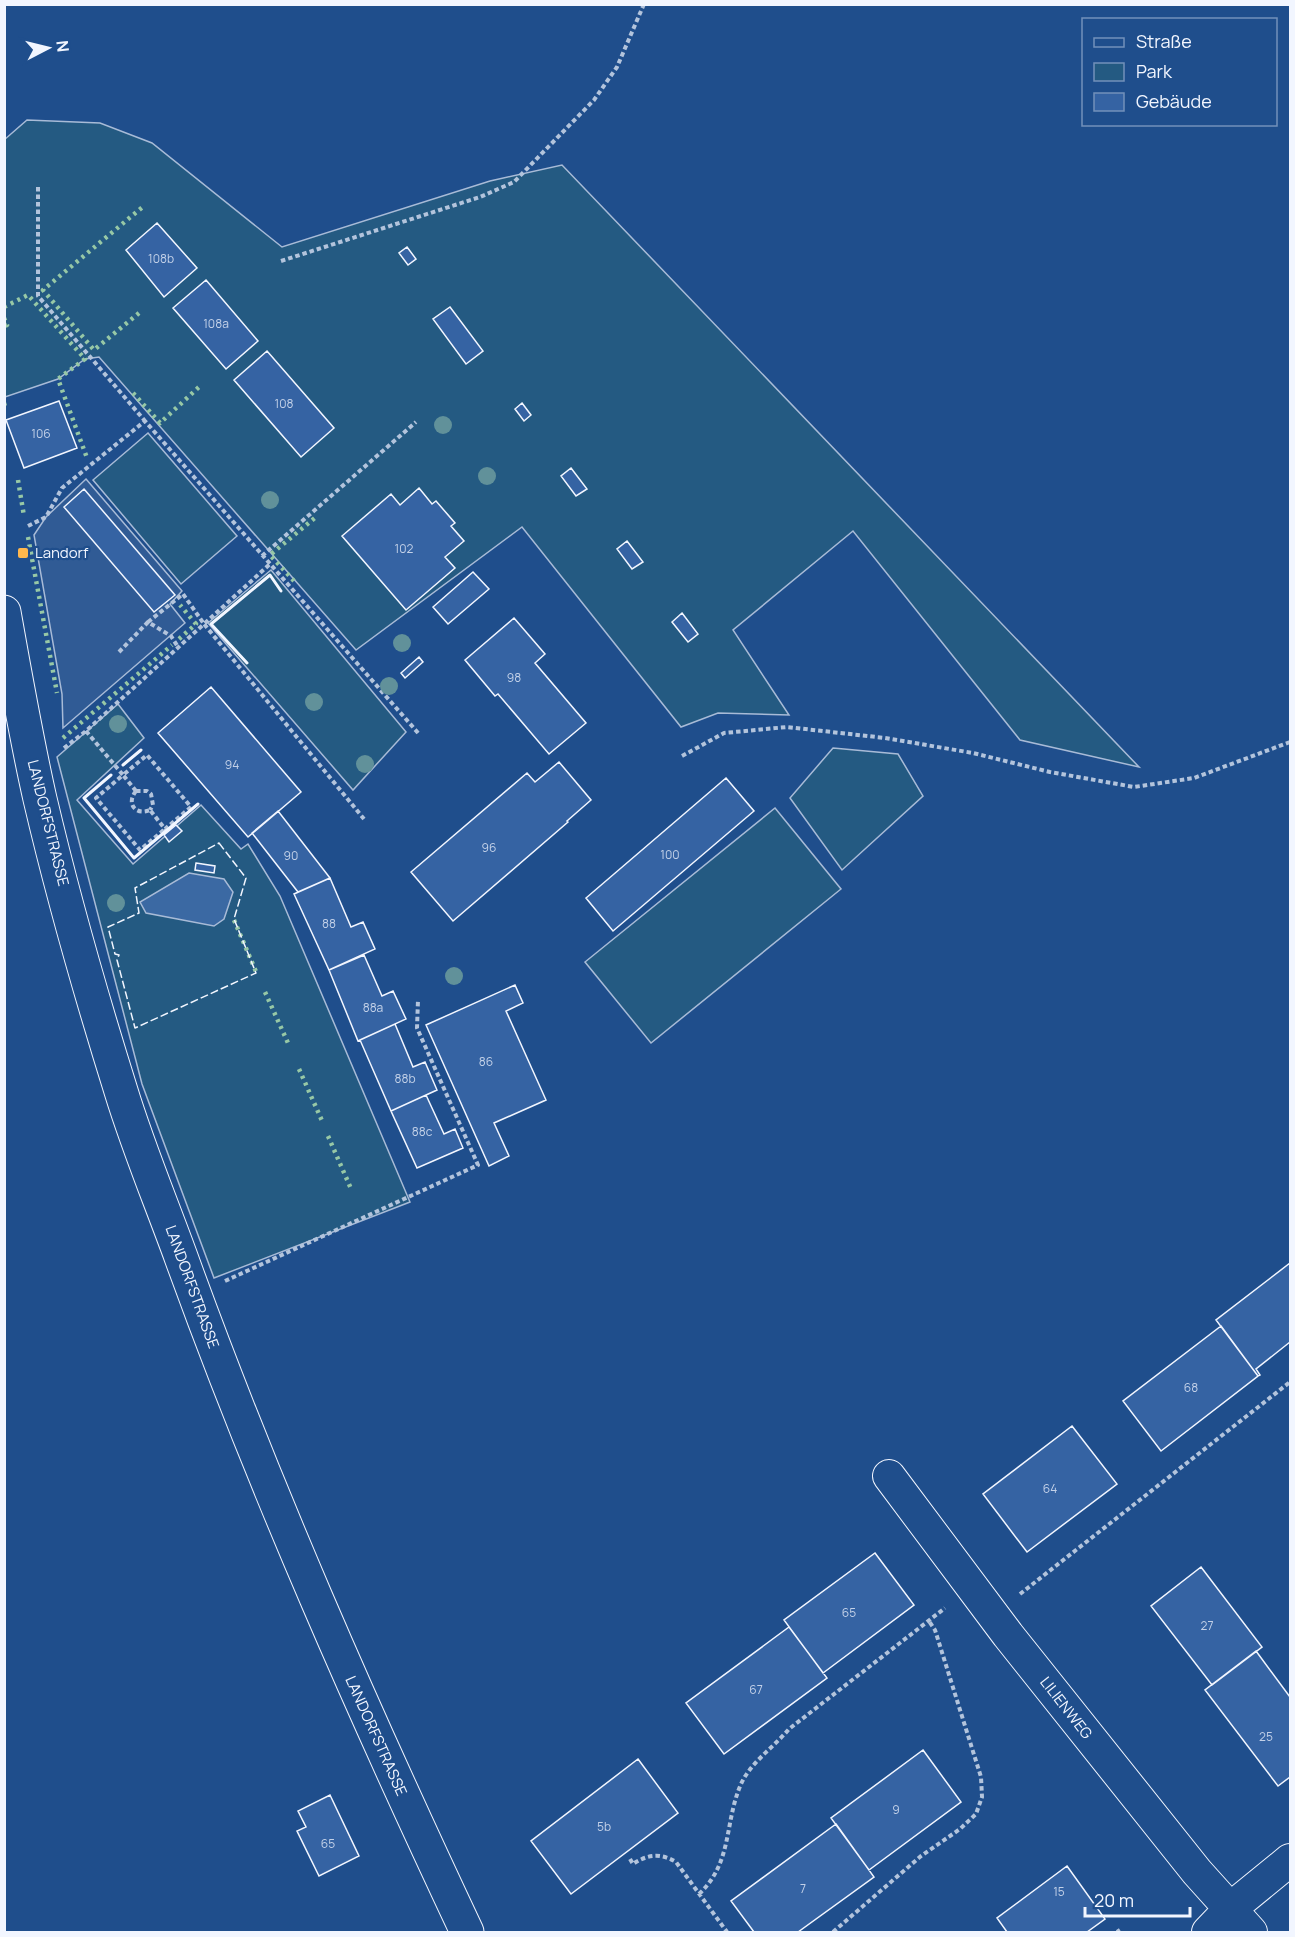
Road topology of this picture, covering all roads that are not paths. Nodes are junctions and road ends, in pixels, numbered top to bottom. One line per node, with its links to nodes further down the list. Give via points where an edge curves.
1 (4, 612): 5 (street, LANDORFSTRASSE, via 40,800 122,1094 219,1364 336,1645)
2 (889, 1476): 4 (street, LILIENWEG, via 993,1615)
3 (1290, 1860): 4 (street)
4 (1230, 1909): 6 (street); 7 (street, LILIENWEG)
5 (467, 1932)
6 (1208, 1932)
7 (1251, 1932)

